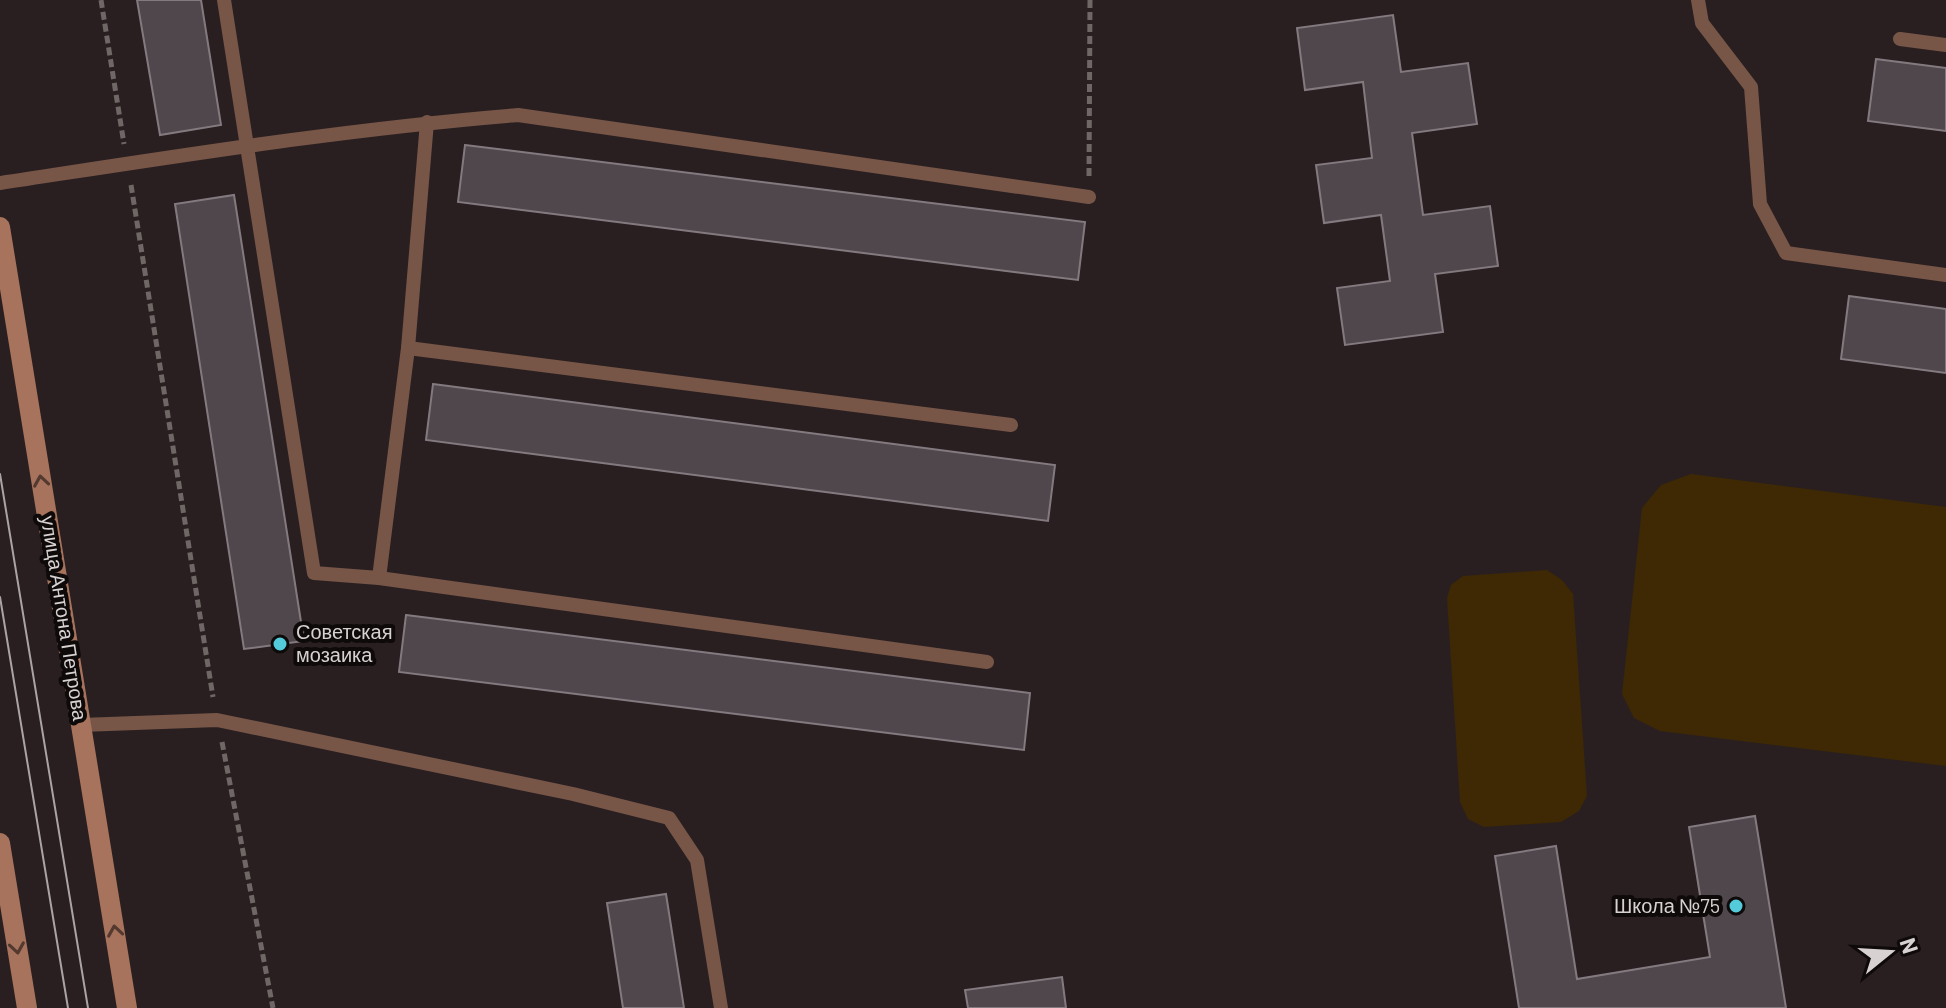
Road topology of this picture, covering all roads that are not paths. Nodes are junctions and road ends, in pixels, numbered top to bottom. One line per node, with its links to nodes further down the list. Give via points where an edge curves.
1 (224, 0): 6 (lane)
2 (1698, 0): 10 (lane, via 1702,23 1751,87 1760,204 1786,253)
3 (1900, 39): 4 (lane)
4 (1946, 45)
5 (427, 122): 6 (lane); 8 (lane, via 518,115); 11 (lane)
6 (246, 146): 7 (lane); 13 (lane, via 314,573)
7 (0, 183)
8 (1089, 197)
9 (0, 227): 15 (main road, улица Антона Петрова, one-way to 9)
10 (1946, 275)
11 (408, 348): 12 (lane); 13 (lane)
12 (1011, 425)
13 (379, 578): 14 (lane)
14 (987, 662)
15 (81, 725): 18 (main road, улица Антона Петрова, one-way to 15); 19 (lane, via 217,720 669,818 697,860)
16 (0, 843): 17 (main road, one-way to 17)
17 (27, 1008)
18 (127, 1008)
19 (721, 1008)

